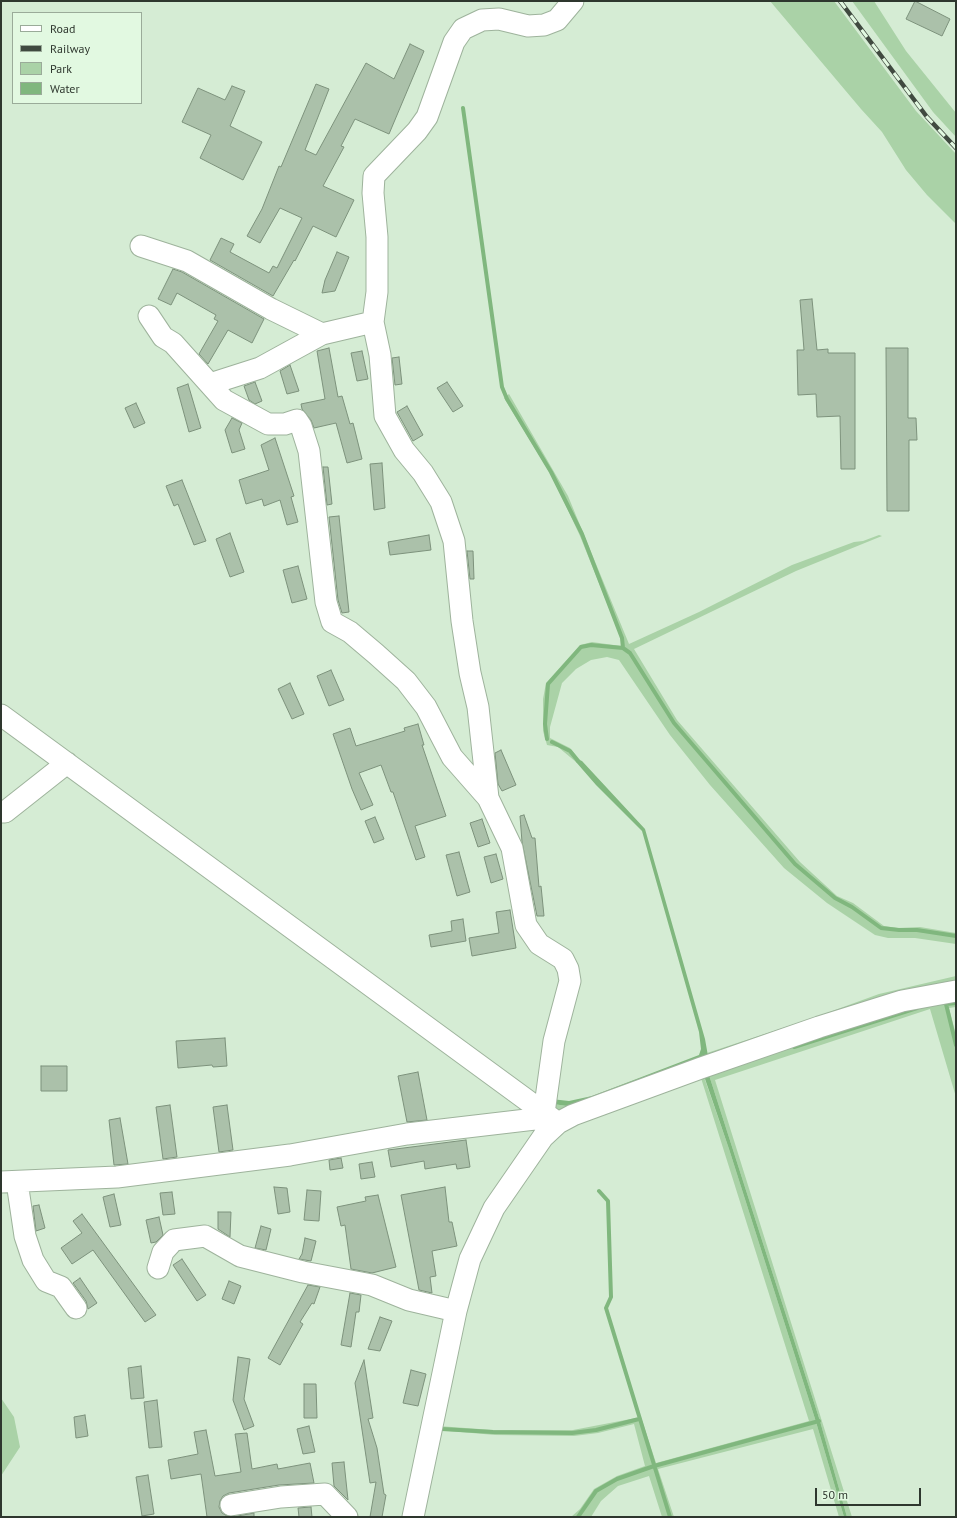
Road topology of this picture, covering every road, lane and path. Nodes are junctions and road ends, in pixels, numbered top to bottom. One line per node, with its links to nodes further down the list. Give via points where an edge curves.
1 (573, 1): 4 (street, via 557,20 544,25 528,26 499,20 482,20 463,29 454,42 427,117 374,176 377,292)
2 (141, 246): 5 (street, via 187,261 271,309)
3 (149, 316): 6 (street, via 163,337 173,343)
4 (373, 322): 5 (street); 9 (street, via 380,355 385,416 404,450 423,473 441,502 454,541 462,621 478,707)
5 (322, 334): 6 (street, via 260,368)
6 (210, 384): 9 (street, via 224,400 268,424 285,424 297,420 309,451 326,602 332,622 350,632 406,681 426,707 452,757)
7 (1, 715): 8 (street)
8 (67, 763): 10 (street, via 5,812); 12 (street)
9 (488, 798): 12 (street, via 512,848 526,925 539,944 563,959 568,969 570,981 554,1040)
10 (1, 812)
11 (956, 991): 12 (street, via 902,1001 819,1027 573,1116)
12 (551, 1118): 13 (street, via 408,1134 290,1155 117,1178); 16 (street, via 544,1137 494,1208 470,1259)
13 (9, 1182): 15 (street, via 33,1260 46,1281 61,1287)
14 (158, 1268): 16 (street, via 163,1252 174,1240 205,1236 240,1256 303,1272 372,1284 409,1300)
15 (76, 1308)
16 (456, 1311): 19 (street)
17 (231, 1505): 18 (street, via 281,1497 325,1494)
18 (347, 1517)
19 (413, 1517)

